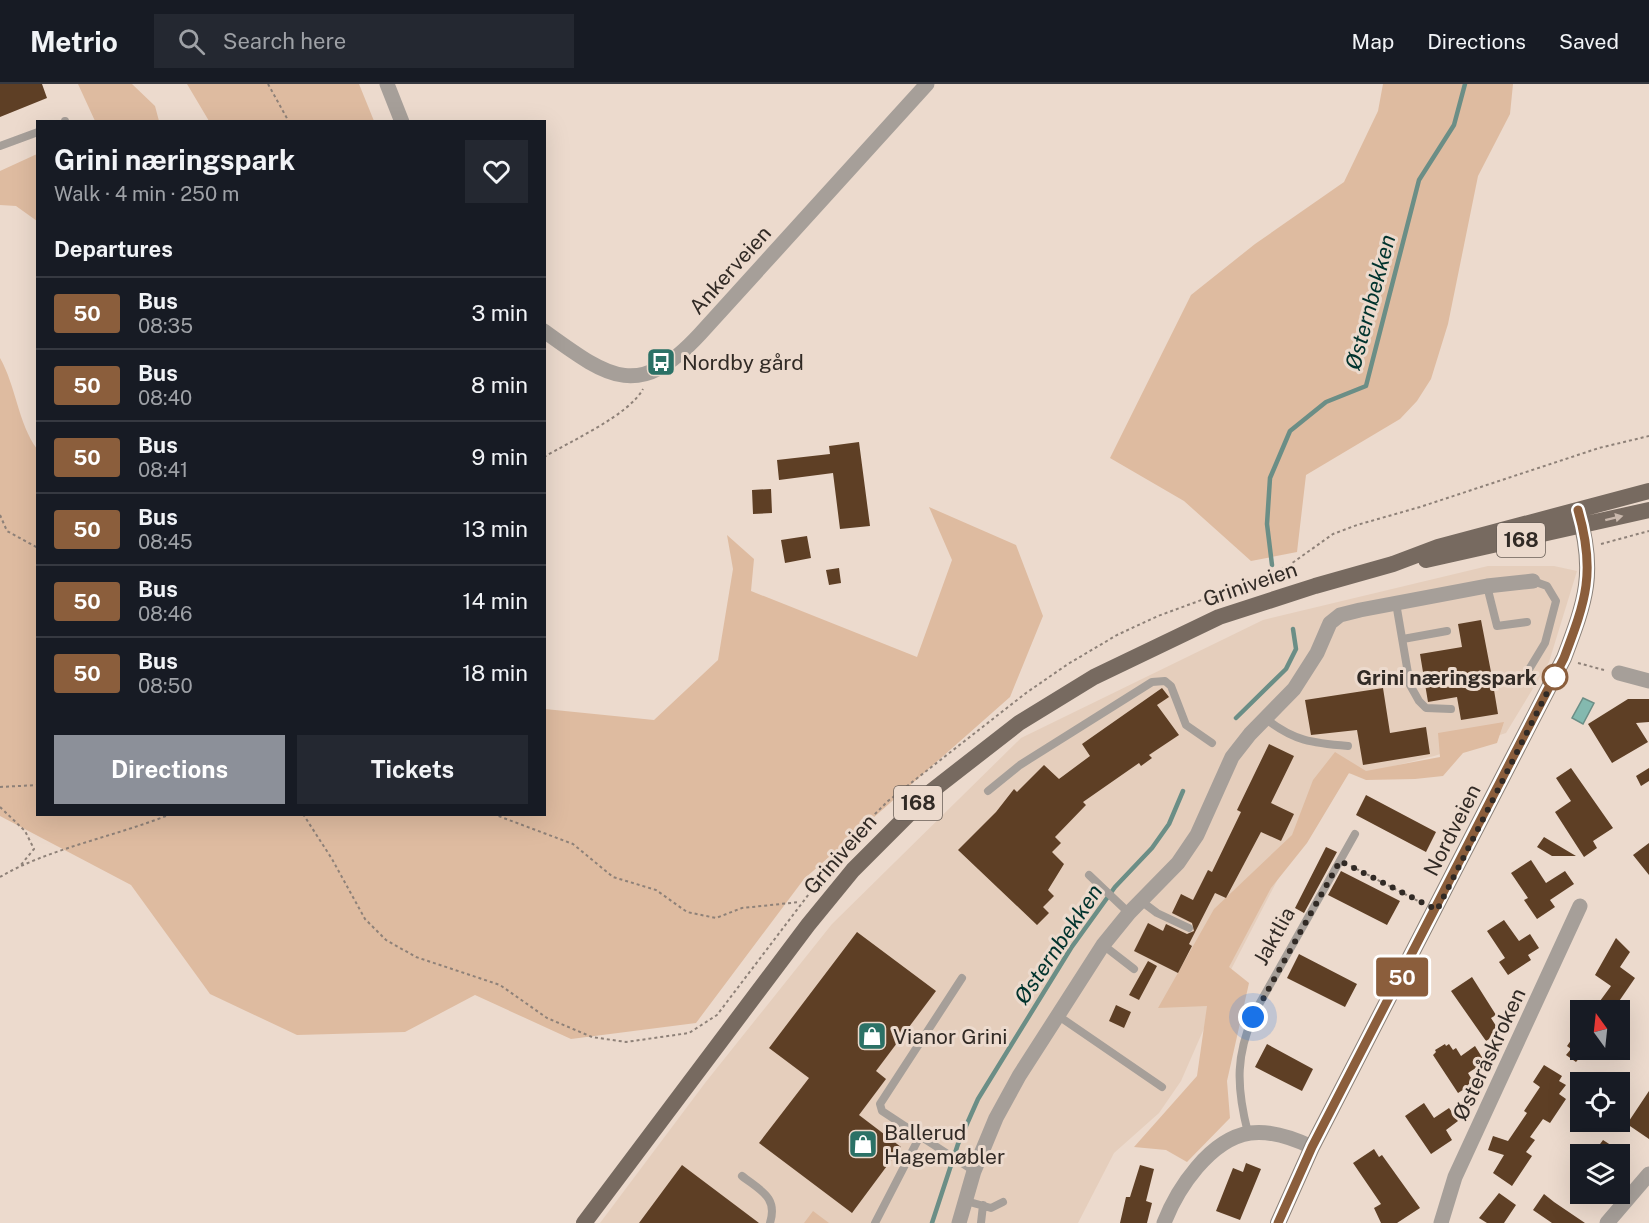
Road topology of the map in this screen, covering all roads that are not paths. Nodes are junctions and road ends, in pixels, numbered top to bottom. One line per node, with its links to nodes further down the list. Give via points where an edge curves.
1 (387, 84): 3 (street)
2 (927, 84): 6 (street, Ankerveien, via 688,348 666,366 647,374 621,375 600,368)
3 (401, 120)
4 (36, 133): 5 (lane)
5 (0, 147)
6 (546, 332)
7 (1649, 491): 9 (main road, Griniveien / 168)
8 (1649, 510): 9 (main road, Griniveien / 168, one-way to 8)
9 (1580, 518): 37 (main road, Nordveien, via 1589,572 1581,614 1564,658); 44 (main road, Griniveien / 168, via 1438,547 1260,603 1181,633 1056,699 970,760 902,818 853,870)
10 (1533, 581): 11 (street); 17 (lane, via 1547,586 1556,602 1545,643)
11 (1487, 586): 12 (street); 13 (lane, via 1497,626)
12 (1396, 603): 15 (lane); 20 (street, via 1340,615 1330,623 1294,689)
13 (1527, 622)
14 (1447, 631): 15 (lane)
15 (1402, 639): 19 (lane, via 1410,685 1419,701 1426,708)
16 (1619, 673): 18 (street)
17 (1525, 676)
18 (1649, 681)
19 (1451, 709)
20 (1266, 719): 22 (lane, via 1300,741); 26 (street, via 1232,757 1197,836 1178,863)
21 (1212, 743): 23 (lane, via 1186,725 1171,686 1165,681 1152,682 1020,765)
22 (1348, 746)
23 (988, 791)
24 (1355, 834): 35 (lane, Jaktlia, via 1246,1034 1238,1073)
25 (1089, 875): 28 (lane)
26 (1141, 900): 28 (street); 29 (lane, via 1157,913)
27 (1580, 906): 51 (street, Østeråskroken, via 1455,1178)
28 (1129, 913): 30 (street)
29 (1189, 928)
30 (1103, 945): 31 (lane); 33 (street)
31 (1134, 969)
32 (962, 978): 36 (lane, via 880,1104 882,1111)
33 (1057, 1015): 34 (lane); 38 (street, via 996,1118)
34 (1162, 1087)
35 (1248, 1133): 37 (street, via 1281,1135); 49 (street, via 1228,1140 1199,1165 1173,1199)
36 (920, 1136): 38 (lane); 46 (lane)
37 (1312, 1147): 50 (main road, Nordveien)
38 (975, 1171): 41 (street)
39 (1649, 1173): 52 (street)
40 (742, 1176): 45 (lane, via 772,1202)
41 (966, 1201): 43 (lane); 47 (street)
42 (1004, 1202): 43 (lane, via 991,1208)
43 (982, 1205): 48 (lane)
44 (584, 1223)
45 (770, 1223)
46 (875, 1223)
47 (959, 1223)
48 (981, 1223)
49 (1164, 1223)
50 (1278, 1223)
51 (1441, 1223)
52 (1607, 1223)

